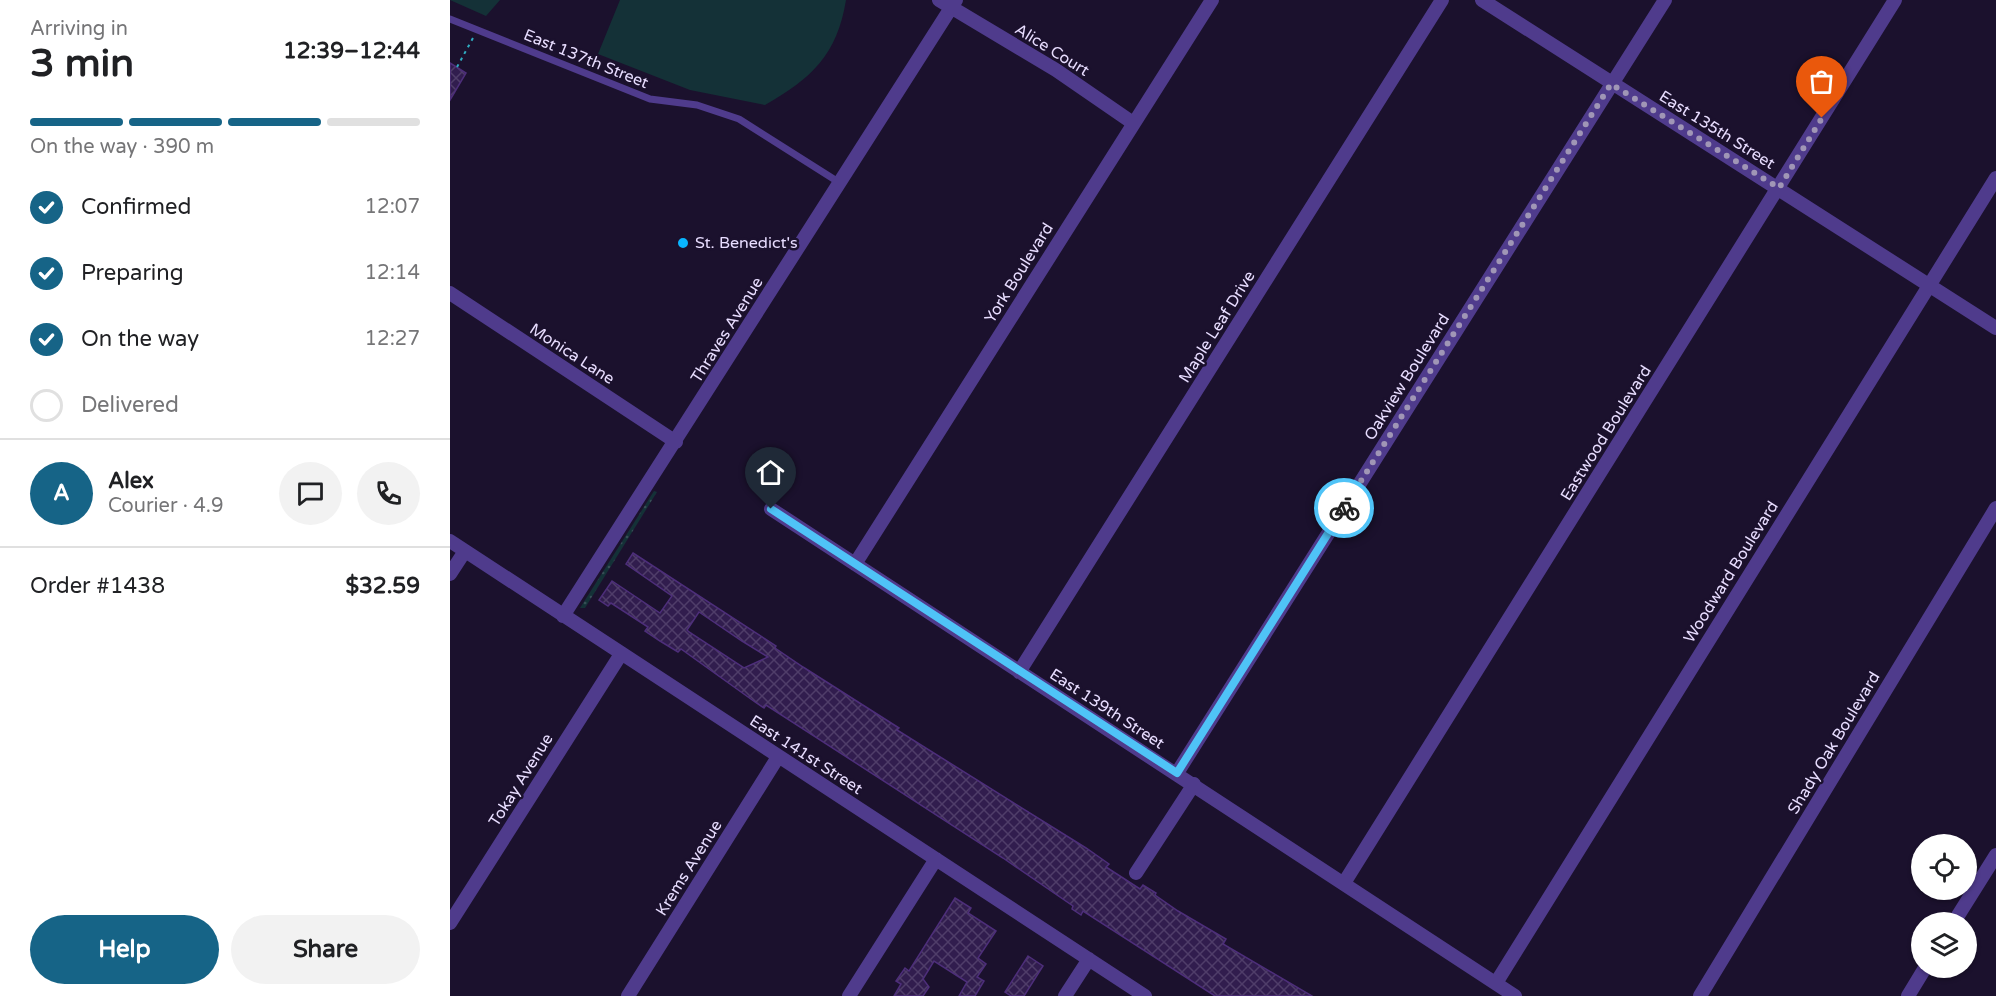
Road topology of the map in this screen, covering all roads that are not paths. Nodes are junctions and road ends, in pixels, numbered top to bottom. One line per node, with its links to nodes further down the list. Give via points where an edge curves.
1 (939, 0): 7 (street, Alice Court)
2 (1212, 0): 10 (street, York Boulevard)
3 (1443, 0): 26 (street, Maple Leaf Drive)
4 (1482, 0): 9 (street, East 135th Street)
5 (1665, 0): 9 (street, Oakview Boulevard)
6 (1895, 0): 13 (street, Eastwood Boulevard)
7 (954, 4): 10 (street, Alice Court); 12 (street, Thraves Avenue)
8 (450, 19): 12 (lane, East 137th Street, via 650,99 698,105 739,119)
9 (1611, 84): 13 (street, East 135th Street); 28 (street, Oakview Boulevard)
10 (1133, 123): 22 (street, York Boulevard)
11 (1996, 178): 14 (street, Woodward Boulevard)
12 (840, 183): 17 (street, Thraves Avenue)
13 (1779, 188): 14 (street, East 135th Street); 33 (street, Eastwood Boulevard)
14 (1928, 285): 16 (street, East 135th Street); 38 (street, Woodward Boulevard)
15 (450, 293): 17 (street, Monica Lane)
16 (1996, 328)
17 (676, 442): 24 (street, Thraves Avenue)
18 (1996, 508): 44 (street, Shady Oak Boulevard)
19 (771, 509): 22 (street, East 139th Street)
20 (450, 541): 21 (street, East 141st Street)
21 (465, 550): 23 (street); 24 (street, East 141st Street)
22 (855, 564): 26 (street, East 139th Street)
23 (450, 574)
24 (563, 616): 25 (street, East 141st Street)
25 (621, 654): 27 (street, East 141st Street); 35 (street, Tokay Avenue)
26 (1019, 672): 28 (street, East 139th Street)
27 (778, 757): 31 (street, East 141st Street); 39 (street, Krems Avenue)
28 (1177, 773): 29 (street, East 139th Street)
29 (1194, 784): 32 (street); 33 (street, East 139th Street)
30 (1996, 855): 34 (street)
31 (936, 859): 36 (street, East 141st Street); 40 (street)
32 (1136, 873)
33 (1344, 884): 38 (street, East 139th Street)
34 (1960, 912)
35 (450, 923)
36 (1089, 959): 41 (street); 42 (street, East 141st Street)
37 (1919, 978): 45 (street)
38 (1496, 984): 43 (street, East 139th Street)
39 (628, 996)
40 (849, 996)
41 (1065, 996)
42 (1145, 996)
43 (1515, 996)
44 (1700, 996)
45 (1908, 996)

